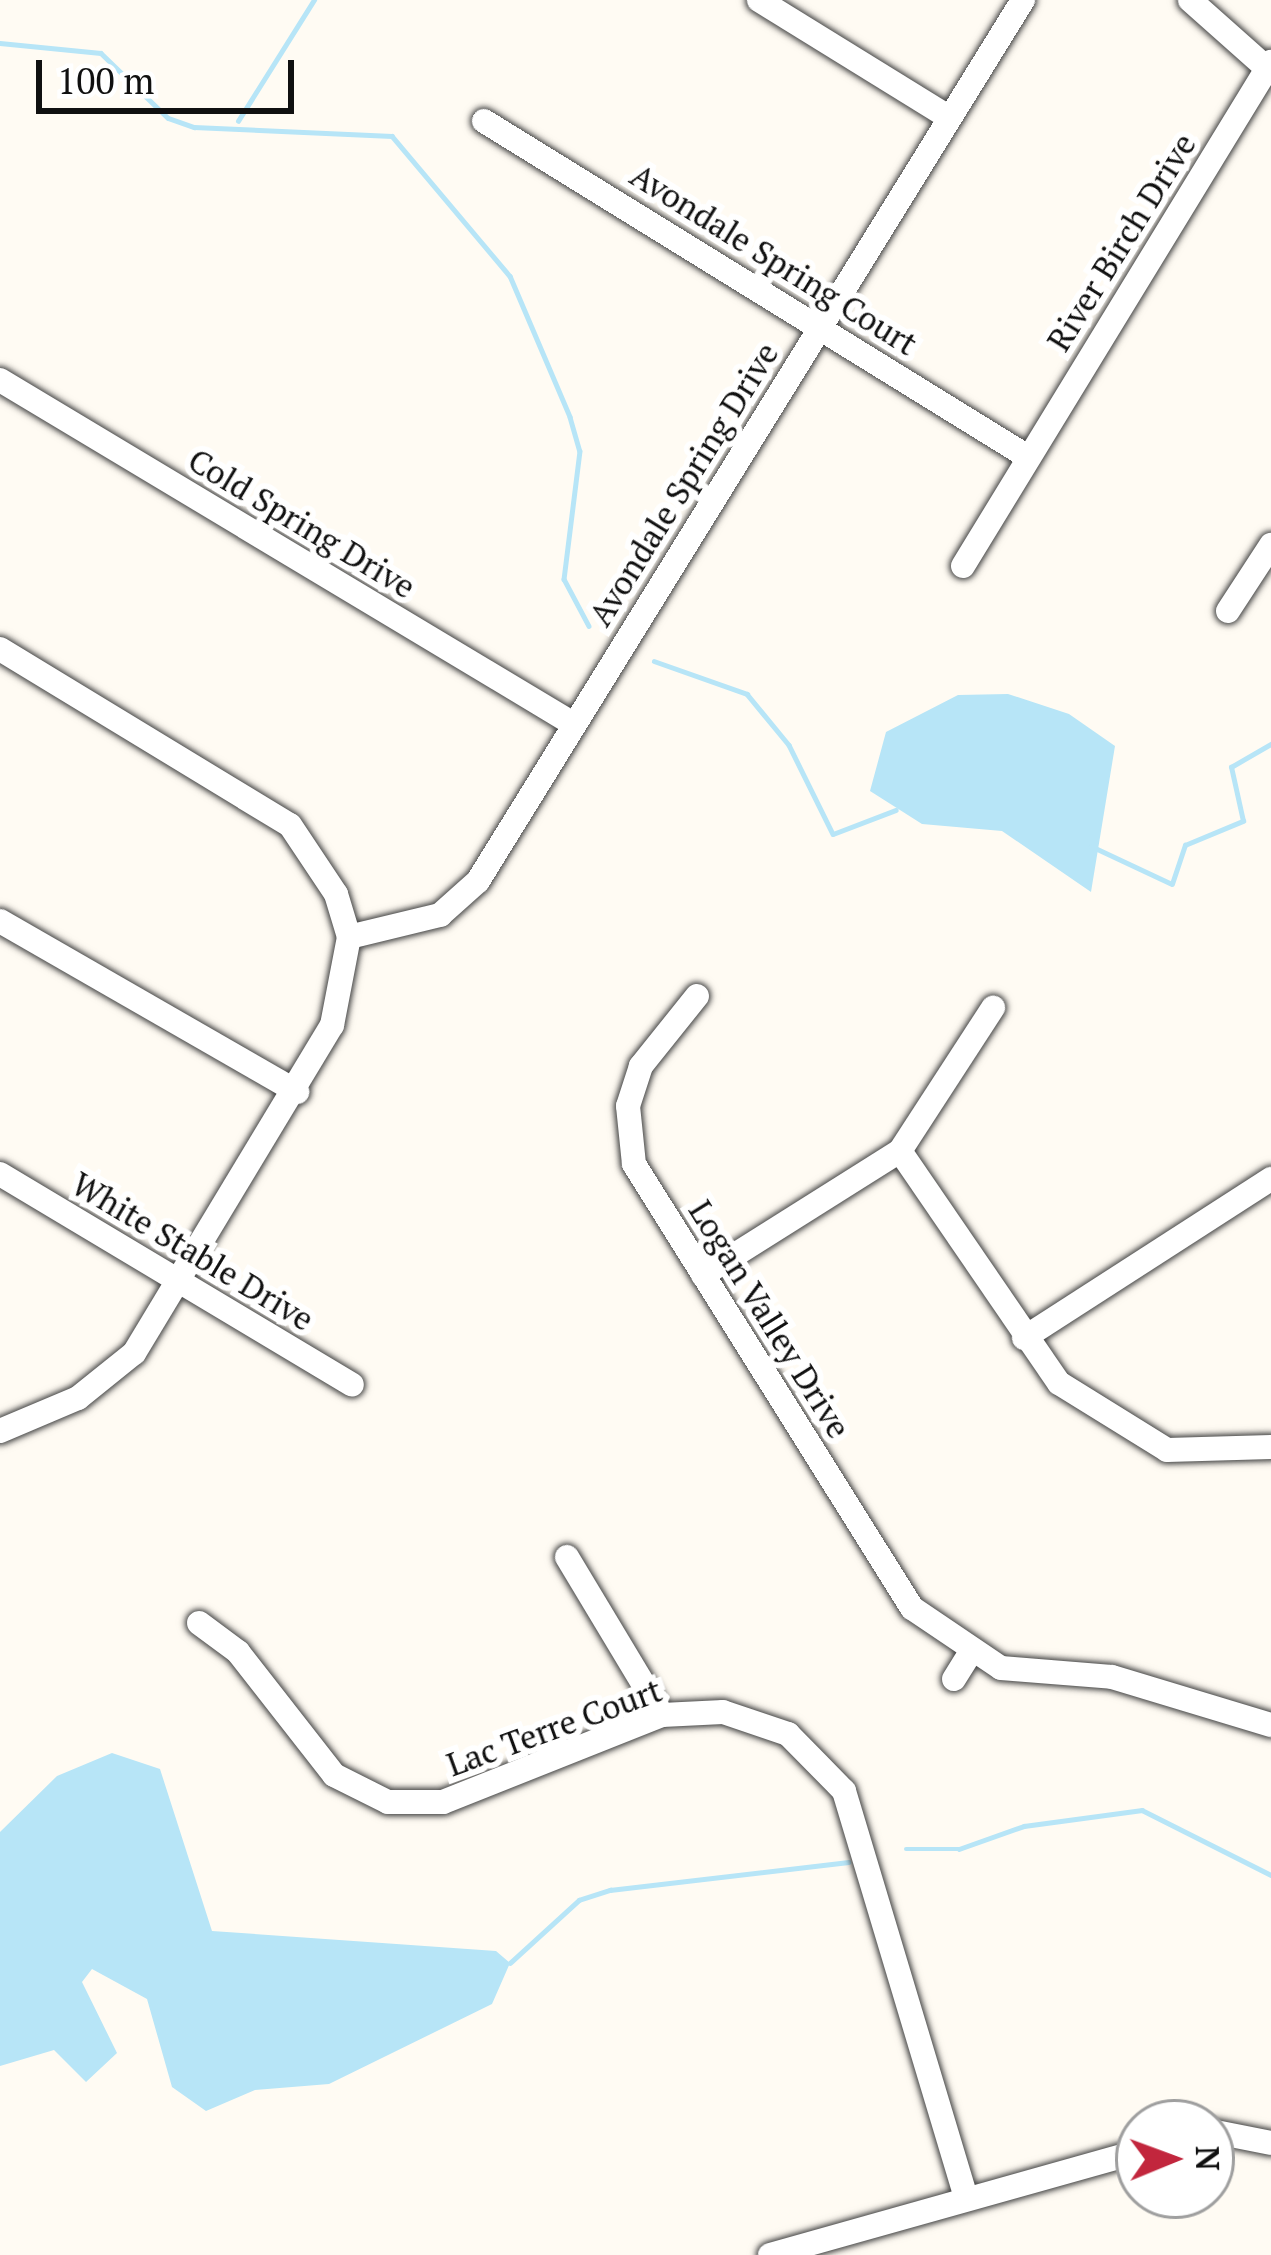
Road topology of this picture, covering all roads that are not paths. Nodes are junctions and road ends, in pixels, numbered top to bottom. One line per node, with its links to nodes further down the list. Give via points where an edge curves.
1 (759, 0): 5 (street)
2 (1023, 0): 5 (street, Avondale Spring Drive)
3 (1190, 0): 4 (street)
4 (1270, 68): 9 (street, River Birch Drive)
5 (947, 116): 7 (street, Avondale Spring Drive)
6 (484, 121): 7 (street, Avondale Spring Court)
7 (821, 326): 9 (street, Avondale Spring Court); 14 (street, Avondale Spring Drive)
8 (0, 380): 14 (street, Cold Spring Drive)
9 (1028, 457): 11 (street, River Birch Drive)
10 (1271, 544): 12 (street)
11 (963, 566)
12 (1228, 611)
13 (0, 650): 16 (street, via 290,825 336,894)
14 (570, 722): 16 (street, Avondale Spring Drive, via 459,902)
15 (0, 920): 19 (street)
16 (349, 937): 19 (street, via 341,1001)
17 (697, 996): 23 (street, Logan Valley Drive, via 641,1066 628,1106 634,1164)
18 (993, 1008): 20 (street)
19 (297, 1092): 24 (street)
20 (900, 1151): 23 (street); 25 (street)
21 (0, 1174): 24 (street, White Stable Drive)
22 (1271, 1179): 25 (street)
23 (704, 1275): 31 (street, Logan Valley Drive, via 912,1608)
24 (180, 1281): 26 (street, White Stable Drive); 27 (street, via 115,1373)
25 (1024, 1338): 28 (street, via 1059,1383 1167,1450)
26 (352, 1384)
27 (0, 1431)
28 (1271, 1447)
29 (567, 1557): 33 (street)
30 (200, 1623): 33 (street, Lac Terre Court, via 238,1652 334,1775 388,1802 443,1802)
31 (970, 1652): 32 (street); 34 (street, Logan Valley Drive, via 1032,1676 1112,1677)
32 (954, 1679)
33 (662, 1715): 38 (street, Lac Terre Court, via 757,1719 804,1747 844,1791)
34 (1271, 1725)
35 (1235, 2136): 36 (street)
36 (1271, 2143)
37 (1115, 2158): 38 (street)
38 (966, 2198): 39 (street)
39 (770, 2255)

